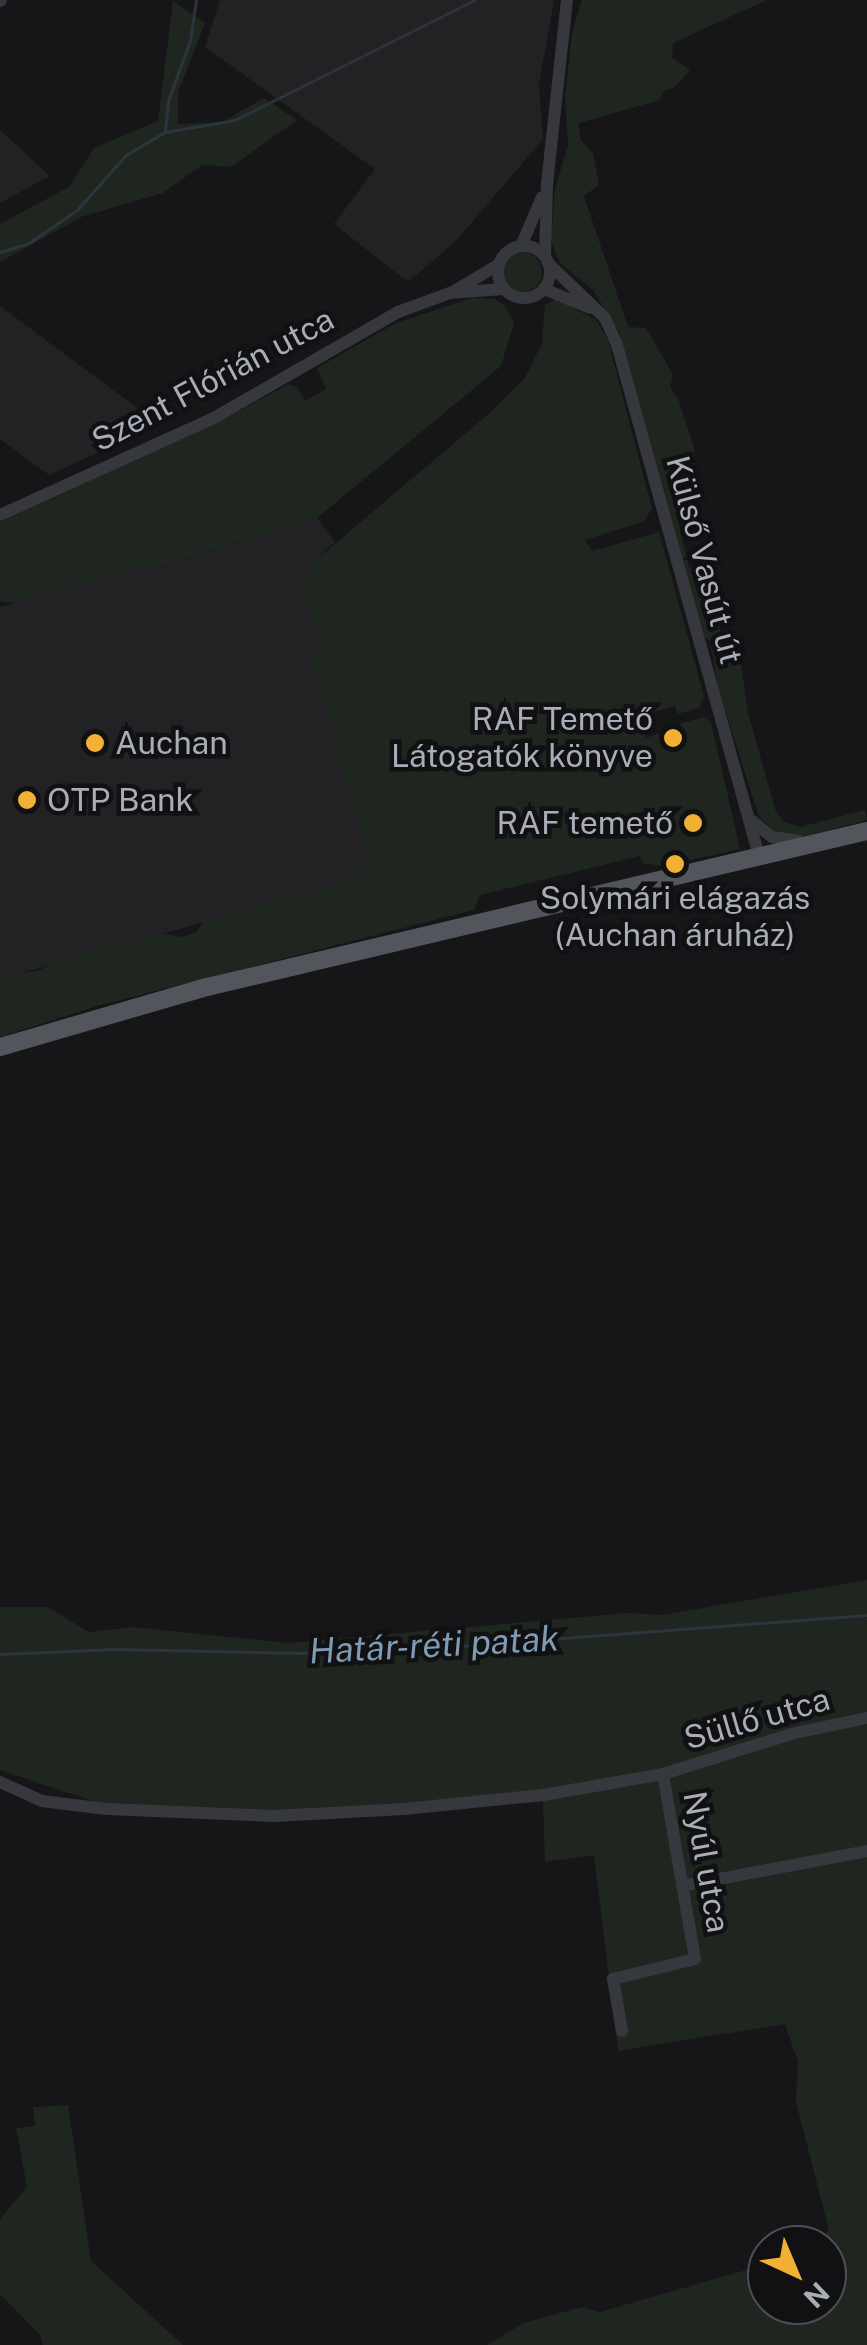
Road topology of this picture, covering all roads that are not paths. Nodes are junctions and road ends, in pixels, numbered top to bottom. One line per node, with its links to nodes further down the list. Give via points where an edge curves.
1 (568, 0): 2 (street)
2 (547, 184): 3 (street); 4 (street)
3 (522, 246): 4 (street); 5 (street, via 506,252)
4 (546, 260): 7 (street); 9 (street, Külső Vasút út)
5 (498, 265): 6 (street); 8 (street, Szent Flórián utca)
6 (503, 289): 7 (street, via 524,298); 8 (street, Szent Flórián utca)
7 (544, 290): 9 (street, via 578,300)
8 (450, 293): 10 (street, Szent Flórián utca, via 398,312 212,419)
9 (604, 318): 11 (street, Külső Vasút út, via 618,345)
10 (0, 516)
11 (749, 818): 13 (street, via 778,840); 14 (street, Külső Vasút út)
12 (867, 831): 13 (main road)
13 (826, 840): 14 (main road)
14 (760, 856): 15 (main road, via 225,982)
15 (0, 1047)
16 (867, 1718): 17 (street, Süllő utca)
17 (663, 1774): 18 (street, Süllő utca, via 543,1795 276,1816 42,1801); 20 (street, Nyúl utca)
18 (0, 1782)
19 (867, 1851): 20 (street)
20 (682, 1886): 21 (street, Nyúl utca, via 695,1960 614,1979)
21 (622, 2031)

